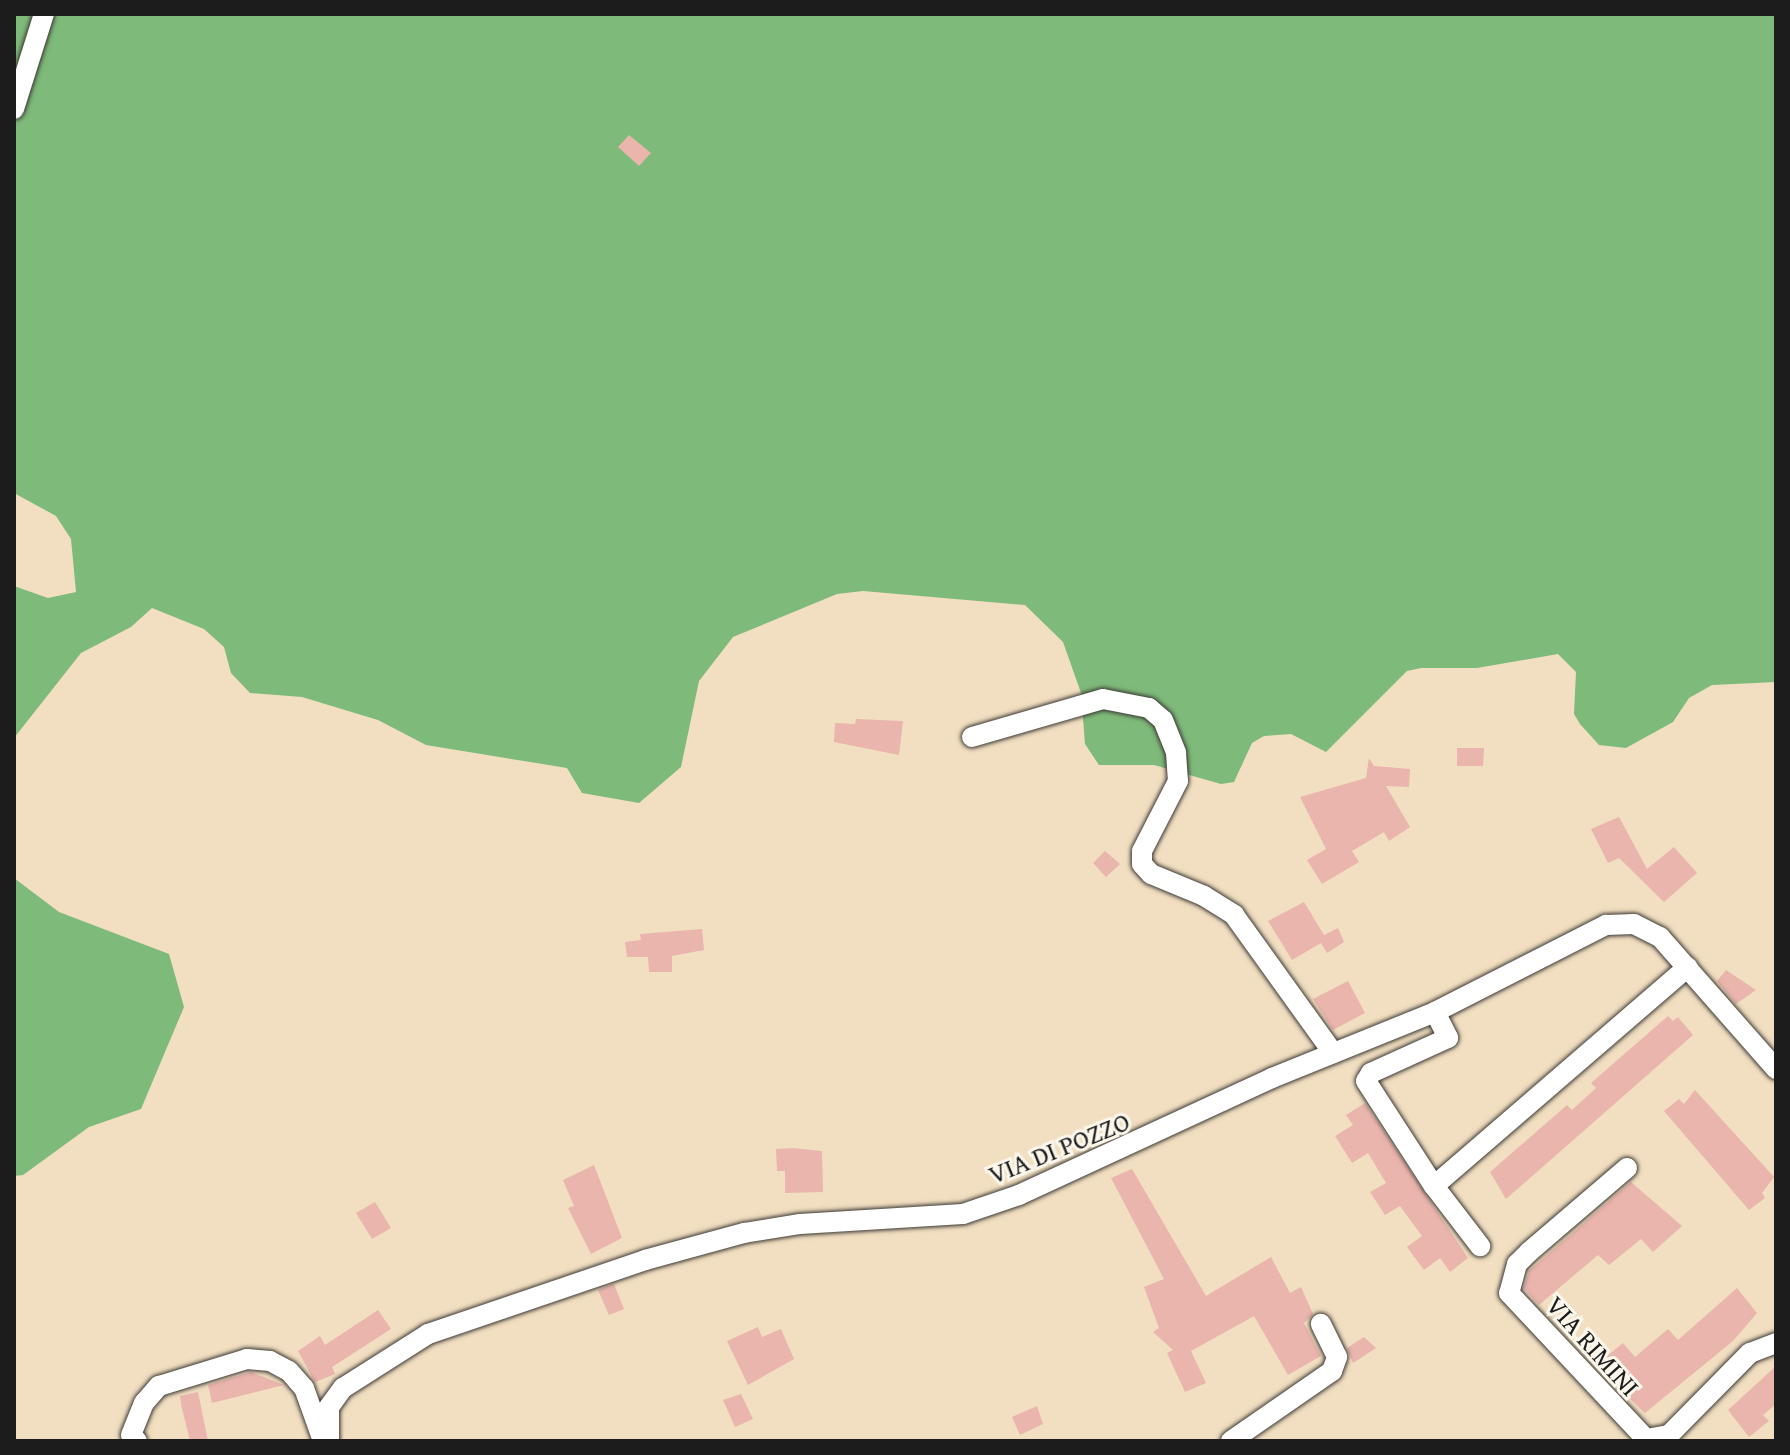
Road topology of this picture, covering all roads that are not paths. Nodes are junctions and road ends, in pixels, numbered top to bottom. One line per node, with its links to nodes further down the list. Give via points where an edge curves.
1 (44, 14): 2 (street)
2 (14, 109)
3 (972, 737): 6 (street, via 1103,699 1149,708 1163,720 1176,753 1178,781 1142,851 1142,864 1151,874 1234,915)
4 (1688, 967): 5 (street, VIA DI POZZO, via 1648,929 1606,925); 7 (street, VIA DI POZZO); 9 (street)
5 (1435, 1012): 6 (street, VIA DI POZZO); 9 (street, via 1448,1038 1371,1073 1366,1081)
6 (1333, 1053): 14 (street, VIA DI POZZO, via 1080,1171 963,1214 800,1224 744,1233 645,1260 428,1334 343,1388 329,1407)
7 (1776, 1069)
8 (1627, 1168): 12 (street, VIA RIMINI, via 1517,1264 1509,1293 1646,1439 1669,1435 1750,1353)
9 (1434, 1186): 10 (street)
10 (1480, 1246)
11 (1321, 1324): 15 (street, via 1337,1357 1332,1371)
12 (1776, 1343)
13 (137, 1441): 14 (street, via 131,1435 144,1403 159,1386 247,1359 270,1361 304,1388)
14 (326, 1441)
15 (1231, 1441)

